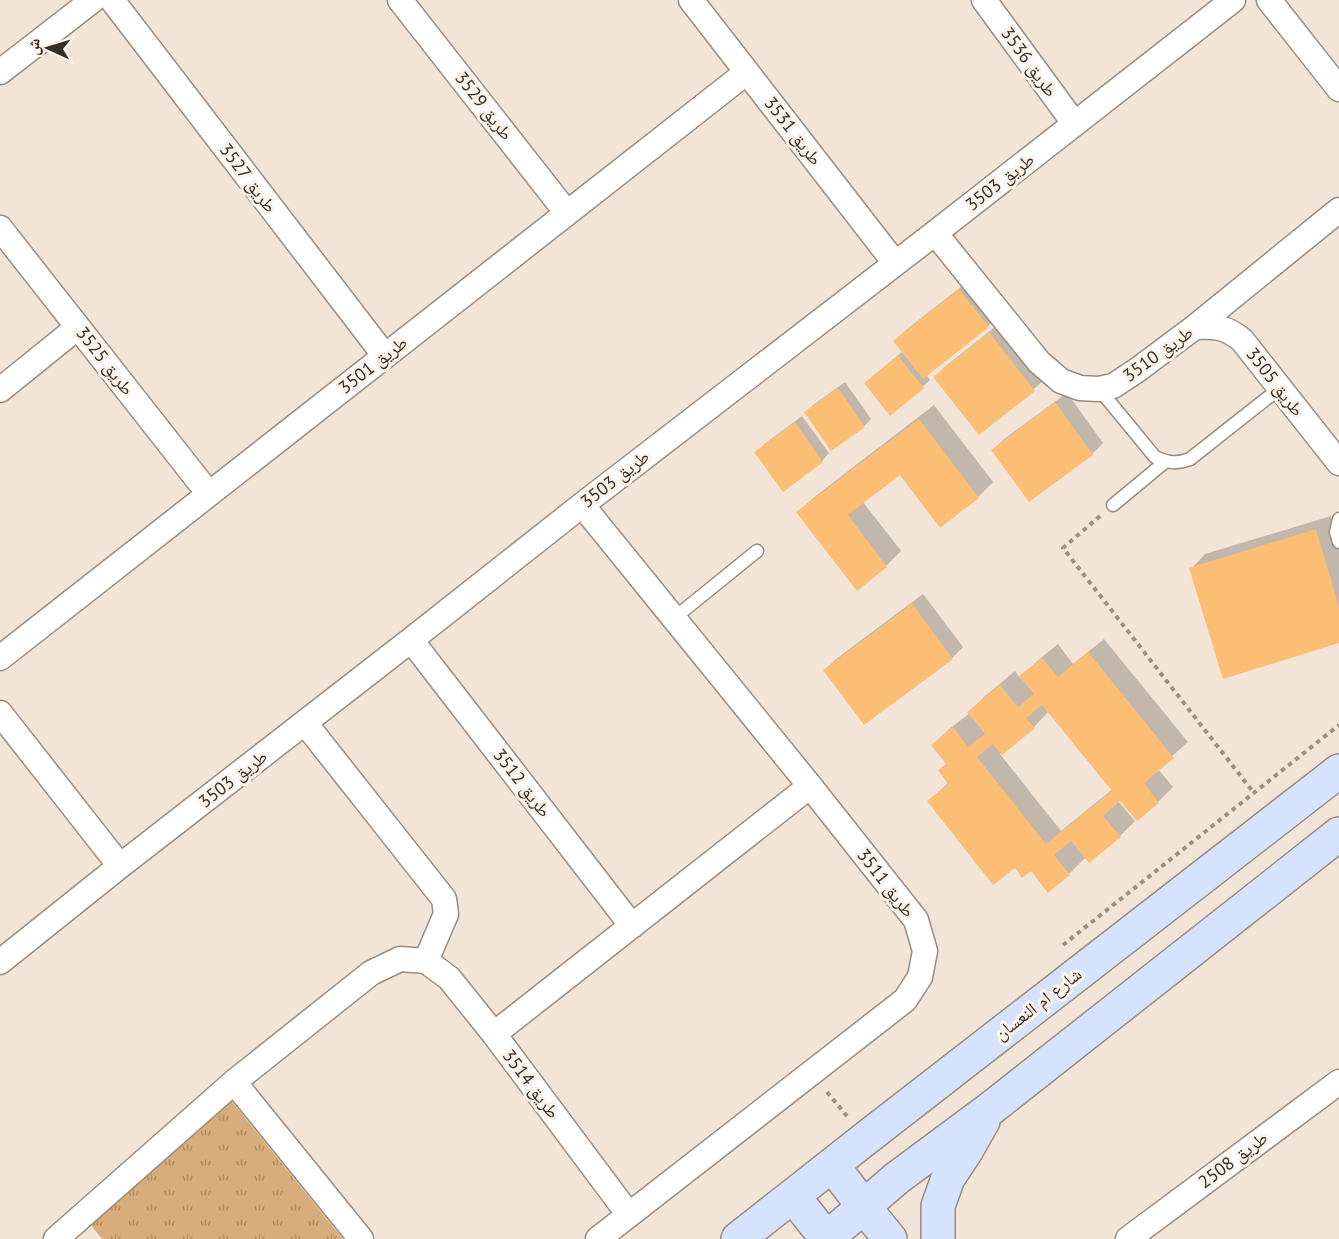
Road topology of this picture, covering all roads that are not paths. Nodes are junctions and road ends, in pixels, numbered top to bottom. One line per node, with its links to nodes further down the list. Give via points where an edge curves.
1 (93, 0): 8 (street)
2 (112, 0): 19 (street, طريق 3527)
3 (400, 0): 13 (street, طريق 3529)
4 (691, 0): 9 (street, طريق 3531)
5 (984, 0): 11 (street, طريق 3536)
6 (1233, 0): 11 (street, طريق 3503)
7 (1269, 0): 10 (street)
8 (0, 72)
9 (747, 72): 13 (street, طريق 3501); 16 (street, طريق 3531)
10 (1339, 89)
11 (1074, 123): 15 (street, طريق 3503)
12 (1339, 210): 18 (street, طريق 3510)
13 (567, 213): 19 (street, طريق 3501)
14 (0, 228): 17 (street, طريق 3525)
15 (935, 233): 16 (street, طريق 3503); 21 (street, via 1039,362 1061,381)
16 (896, 263): 26 (street, طريق 3503)
17 (78, 327): 22 (street); 25 (street, طريق 3525)
18 (1195, 327): 20 (street, طريق 3505, via 1214,326 1233,333); 21 (street, طريق 3510, via 1113,386)
19 (385, 356): 25 (street, طريق 3501)
20 (1280, 388): 23 (lane, via 1190,459); 24 (street, طريق 3505)
21 (1099, 389): 23 (lane, via 1155,457)
22 (0, 390)
23 (1165, 462): 27 (lane)
24 (1339, 463)
25 (209, 494): 33 (street, طريق 3501)
26 (582, 505): 31 (street, طريق 3511); 32 (street, طريق 3503)
27 (1113, 506)
28 (1339, 519): 29 (lane)
29 (1339, 542)
30 (758, 551): 31 (lane)
31 (673, 619): 37 (street, طريق 3511)
32 (411, 640): 35 (street, طريق 3503); 40 (street, طريق 3512)
33 (0, 658)
34 (0, 713): 39 (street)
35 (305, 723): 39 (street, طريق 3503); 41 (street, via 440,892 446,914)
36 (1339, 771): 47 (main road, شارع ام النعسان)
37 (810, 786): 40 (street); 50 (street, طريق 3511, via 916,920 925,951 920,977 904,1000)
38 (1339, 834): 46 (main road)
39 (120, 866): 42 (street, طريق 3503)
40 (632, 926): 43 (street)
41 (426, 961): 43 (street, طريق 3514, via 449,978); 44 (street, via 400,959 371,973)
42 (0, 962)
43 (494, 1034): 50 (street, طريق 3514)
44 (234, 1082): 51 (street); 52 (street)
45 (1339, 1082): 58 (street, طريق 2508)
46 (990, 1109): 49 (main road); 57 (main road, via 948,1178 938,1206)
47 (832, 1166): 48 (main road, شارع ام النعسان); 49 (main road)
48 (794, 1196): 54 (main road, شارع ام النعسان); 55 (main road)
49 (864, 1207): 55 (main road); 56 (main road)
50 (629, 1215): 53 (street, طريق 3511)
51 (63, 1237)
52 (361, 1239)
53 (598, 1239)
54 (738, 1239)
55 (827, 1239)
56 (890, 1239)
57 (938, 1239)
58 (1128, 1239)

